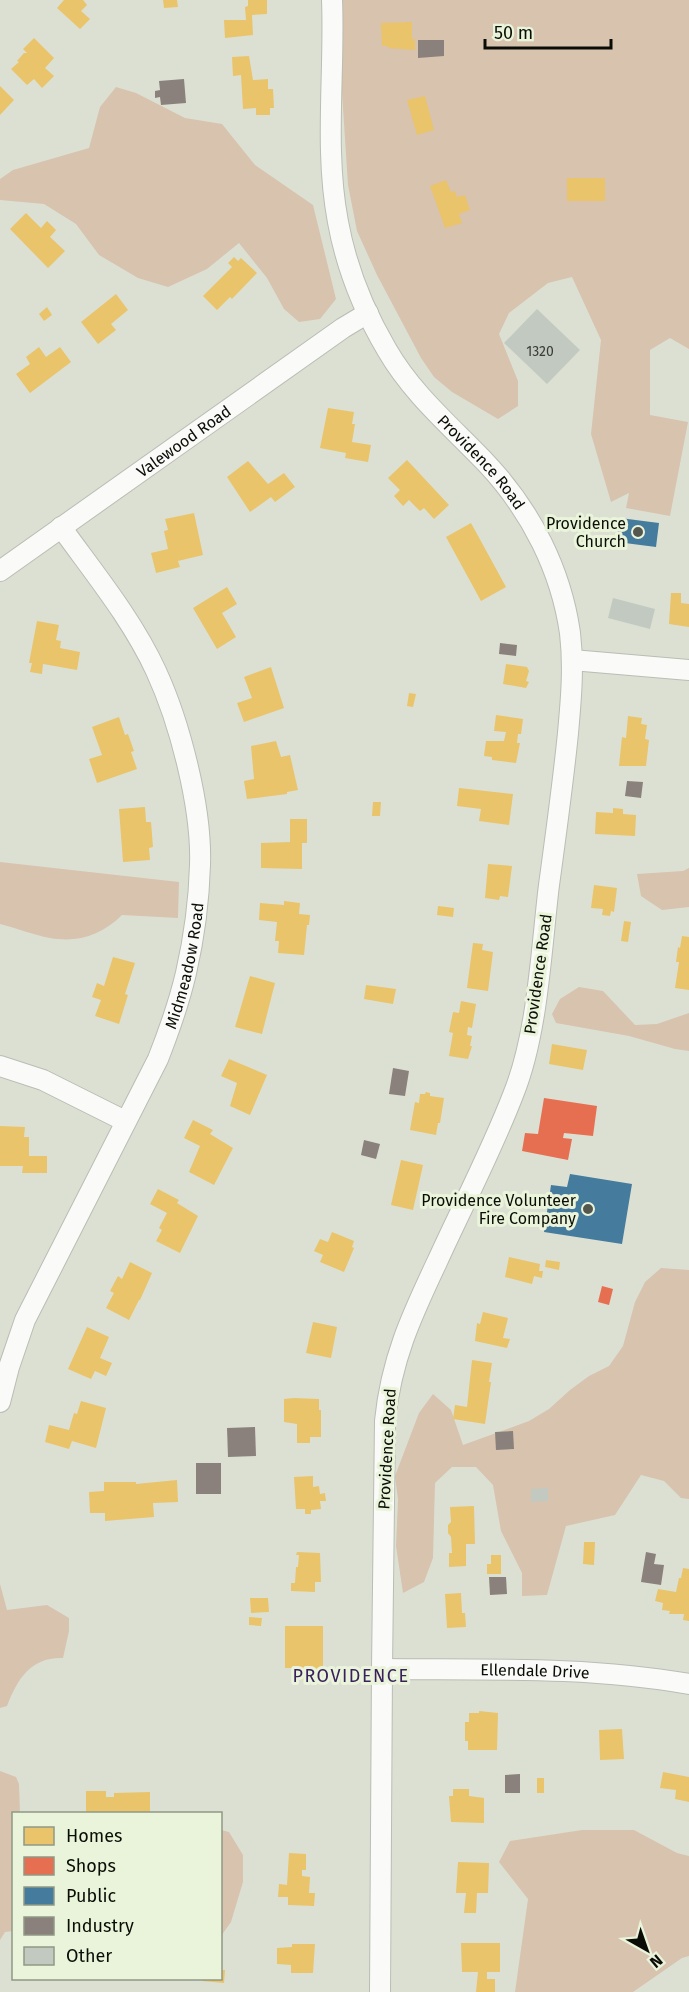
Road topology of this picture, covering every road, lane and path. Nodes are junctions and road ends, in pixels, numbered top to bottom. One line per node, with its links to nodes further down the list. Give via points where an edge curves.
1 (332, 0): 2 (street, Providence Road, via 335,202 347,256)
2 (368, 313): 3 (street, Valewood Road); 5 (street, Providence Road, via 402,373 502,481 539,537 559,584)
3 (61, 527): 4 (street, Valewood Road); 8 (street, Midmeadow Road, via 136,635 156,671 186,759 196,812 200,863 186,972 158,1059)
4 (0, 571)
5 (572, 660): 6 (street); 10 (street, Providence Road, via 566,752 535,1002 520,1078 411,1317 392,1371 386,1421)
6 (689, 670)
7 (0, 1066): 8 (street, via 43,1080)
8 (125, 1121): 9 (street, Midmeadow Road, via 25,1320)
9 (0, 1402)
10 (382, 1669): 11 (street, Ellendale Drive, via 553,1670); 12 (street, Providence Road)
11 (689, 1684)
12 (380, 1992)

